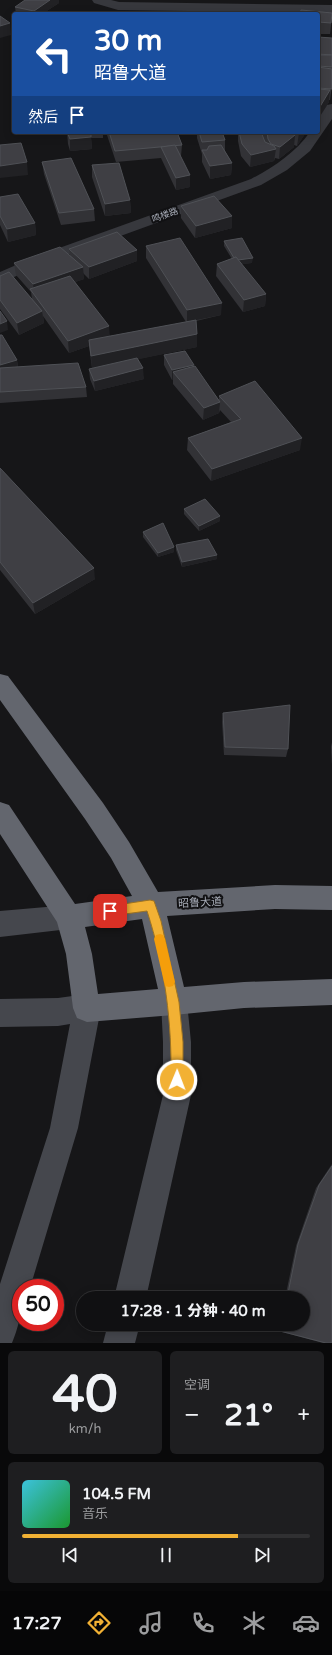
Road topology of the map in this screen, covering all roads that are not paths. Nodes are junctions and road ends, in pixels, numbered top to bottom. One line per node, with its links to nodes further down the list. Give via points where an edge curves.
1 (98, 0): 2 (street, via 118,6)
2 (332, 9)
3 (332, 108): 4 (street, 鸣楼路)
4 (320, 126)
5 (315, 134): 6 (street, 鸣楼路, via 309,145 292,160 256,182 42,259)
6 (0, 278)
7 (0, 683): 10 (highway, via 112,837)
8 (0, 813): 11 (highway)
9 (332, 898): 10 (highway, 昭鲁大道, via 275,897)
10 (150, 905): 11 (highway, 昭鲁大道); 14 (highway)
11 (69, 917): 12 (main road); 15 (highway, via 79,954)
12 (0, 924)
13 (332, 992): 14 (highway, via 244,995)
14 (174, 1002): 15 (highway); 17 (main road, via 177,1095)
15 (87, 1008): 16 (main road, via 58,1012); 19 (main road, via 64,1128)
16 (0, 1013)
17 (132, 1291)
18 (122, 1331): 20 (main road)
19 (0, 1334)
20 (119, 1343)

